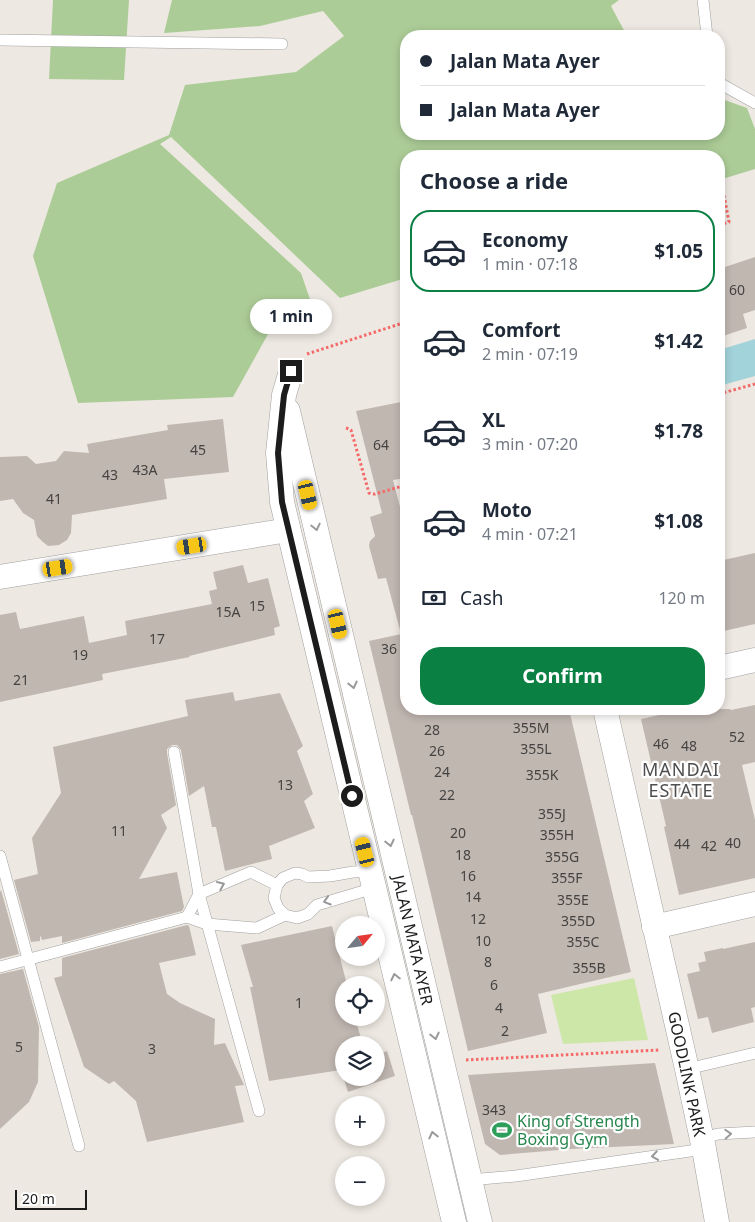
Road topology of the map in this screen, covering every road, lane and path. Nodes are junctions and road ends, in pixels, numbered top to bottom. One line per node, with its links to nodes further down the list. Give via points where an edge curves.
1 (703, 0): 2 (lane)
2 (706, 30)
3 (0, 40): 4 (lane)
4 (282, 44)
5 (725, 86): 6 (lane)
6 (755, 103)
7 (725, 201): 8 (path, via 729,222)
8 (725, 223)
9 (400, 324): 10 (path, via 308,353)
10 (291, 371): 13 (street, JALAN MATA AYER)
11 (755, 384): 12 (path)
12 (725, 392)
13 (284, 395): 16 (street, JALAN MATA AYER, via 278,453); 40 (street, JALAN MATA AYER, one-way to 40)
14 (346, 428): 15 (path, via 351,430 369,493)
15 (400, 487)
16 (288, 530): 17 (street); 23 (street, JALAN MATA AYER)
17 (0, 577)
18 (755, 660): 19 (street)
19 (725, 667)
20 (606, 715): 30 (street, GOODLINK PARK)
21 (174, 752): 25 (lane)
22 (0, 856): 31 (lane)
23 (372, 880): 24 (lane, via 353,872 308,877 295,873); 27 (lane, one-way to 27, via 316,905 308,914 297,918); 41 (street, JALAN MATA AYER, one-way to 23)
24 (277, 885): 25 (lane, one-way to 24, via 251,872); 27 (lane, via 274,898)
25 (199, 894): 28 (lane); 29 (lane)
26 (755, 904): 30 (street)
27 (285, 915): 29 (lane, via 257,928)
28 (187, 916): 29 (lane); 31 (lane)
29 (207, 924): 36 (lane)
30 (654, 927): 34 (street, GOODLINK PARK)
31 (28, 960): 32 (lane); 39 (lane)
32 (0, 967)
33 (755, 1053): 34 (lane)
34 (684, 1059): 35 (path); 38 (street, GOODLINK PARK)
35 (458, 1060)
36 (259, 1111)
37 (755, 1132): 38 (lane, one-way to 37, via 718,1134)
38 (702, 1144): 40 (lane, one-way to 40, via 516,1176); 44 (street, GOODLINK PARK)
39 (79, 1146)
40 (469, 1180): 41 (street); 43 (street, JALAN MATA AYER)
41 (444, 1183): 42 (street, JALAN MATA AYER)
42 (454, 1222)
43 (480, 1222)
44 (717, 1222)

